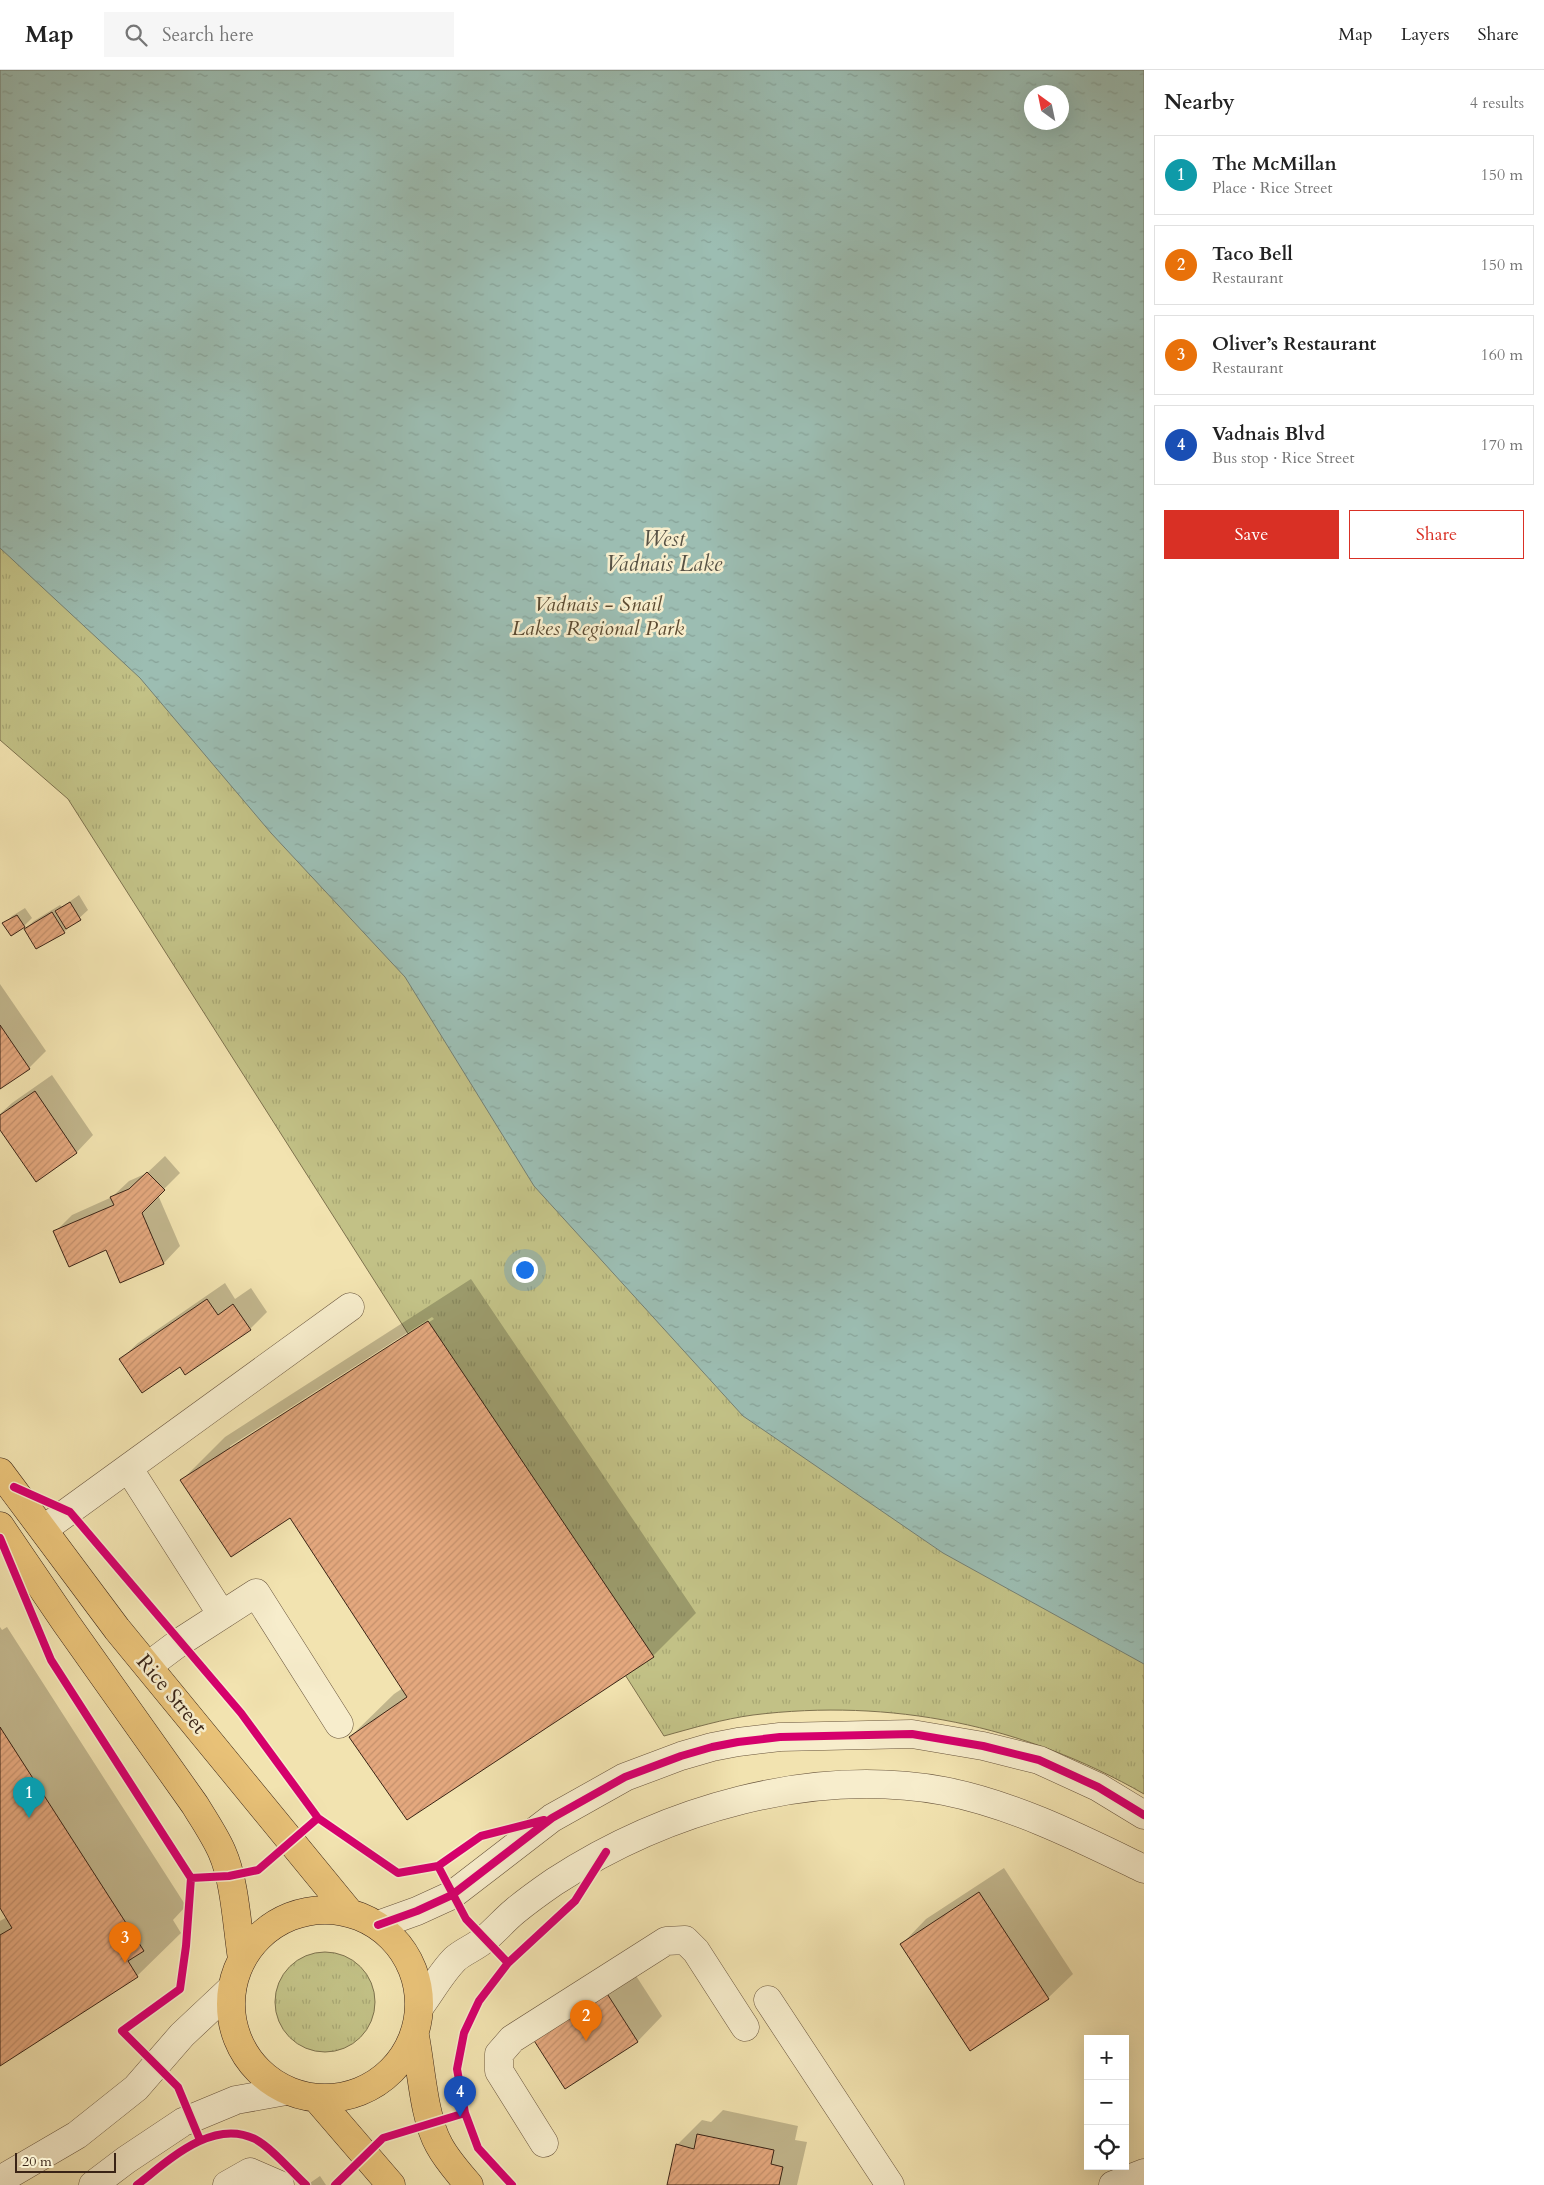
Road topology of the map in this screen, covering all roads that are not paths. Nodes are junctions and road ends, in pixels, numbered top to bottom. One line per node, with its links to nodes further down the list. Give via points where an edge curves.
1 (350, 1307): 2 (street)
2 (129, 1469): 5 (street); 6 (street)
3 (0, 1472): 5 (main road, Rice Street)
4 (0, 1526): 13 (main road, Rice Street, via 212,1832 223,1853 229,1876)
5 (44, 1529): 7 (main road, Rice Street)
6 (222, 1615): 7 (street); 8 (street, via 256,1593)
7 (148, 1666): 11 (main road, Rice Street)
8 (339, 1724)
9 (1144, 1815): 12 (street, via 1098,1787 1039,1760 983,1746 912,1734 762,1739 712,1747 625,1777 552,1818 452,1895)
10 (1144, 1869): 16 (street, via 1059,1828 999,1806 944,1791 879,1785 780,1791 737,1800 659,1828 606,1852 553,1883 455,1960)
11 (349, 1912): 12 (main road); 13 (main road, via 318,1910 288,1917 261,1934)
12 (378, 1925): 16 (main road, via 401,1946 416,1974)
13 (242, 1959): 14 (main road)
14 (232, 1988): 19 (main road, via 231,2019 241,2049 260,2074); 22 (street, via 182,2035 136,2088 77,2135)
15 (768, 2000): 29 (street)
16 (421, 2005): 18 (main road)
17 (745, 2027): 21 (street, via 696,1951 685,1940 666,1941 512,2039 499,2054 499,2071)
18 (415, 2036): 20 (main road, via 400,2063 377,2084 348,2097); 28 (main road, via 438,2144)
19 (286, 2091): 20 (main road); 24 (street, via 236,2100 183,2122)
20 (317, 2099): 27 (main road)
21 (544, 2143)
22 (8, 2172)
23 (1144, 2173): 30 (street)
24 (93, 2185)
25 (227, 2185): 26 (street, via 250,2172)
26 (280, 2185)
27 (391, 2185)
28 (469, 2185)
29 (890, 2185)
30 (1113, 2185)

